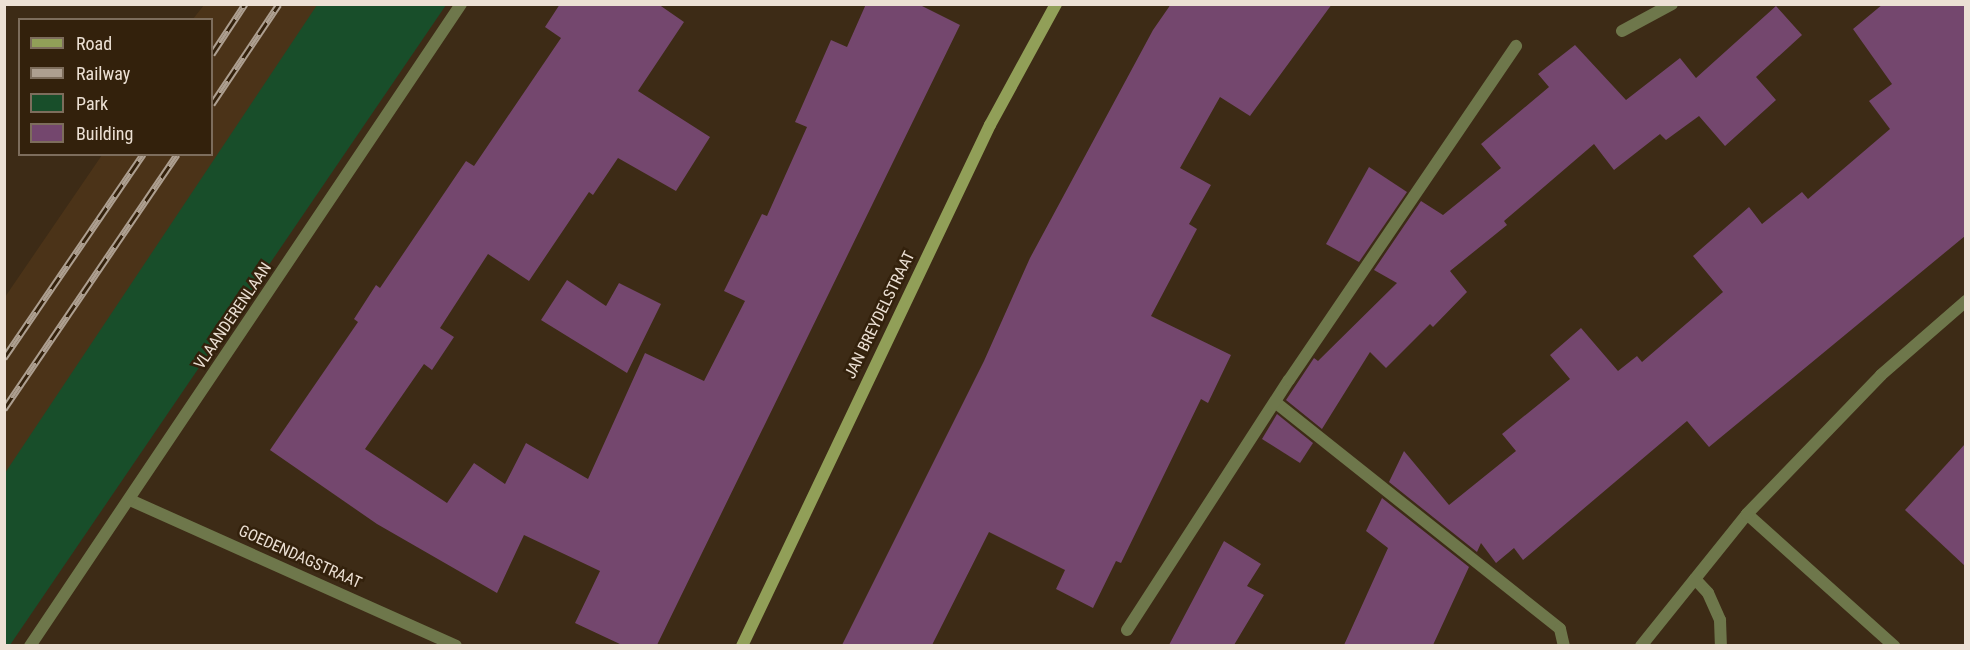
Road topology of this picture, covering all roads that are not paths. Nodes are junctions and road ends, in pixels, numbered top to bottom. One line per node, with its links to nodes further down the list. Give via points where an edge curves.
1 (462, 4): 8 (street, VLAANDERENLAAN)
2 (1056, 4): 14 (street, JAN BREYDELSTRAAT, via 990,125)
3 (1672, 4): 4 (street)
4 (1622, 30)
5 (1516, 46): 7 (street)
6 (1965, 301): 9 (street, via 1881,375)
7 (1275, 402): 11 (street); 15 (street, via 1560,629)
8 (130, 500): 12 (street, VLAANDERENLAAN); 13 (street, GOEDENDAGSTRAAT)
9 (1747, 514): 10 (street); 18 (street)
10 (1695, 579): 16 (street); 17 (street, via 1708,593 1720,620)
11 (1127, 630)
12 (30, 645)
13 (456, 645)
14 (742, 645)
15 (1564, 645)
16 (1641, 645)
17 (1721, 645)
18 (1894, 645)

